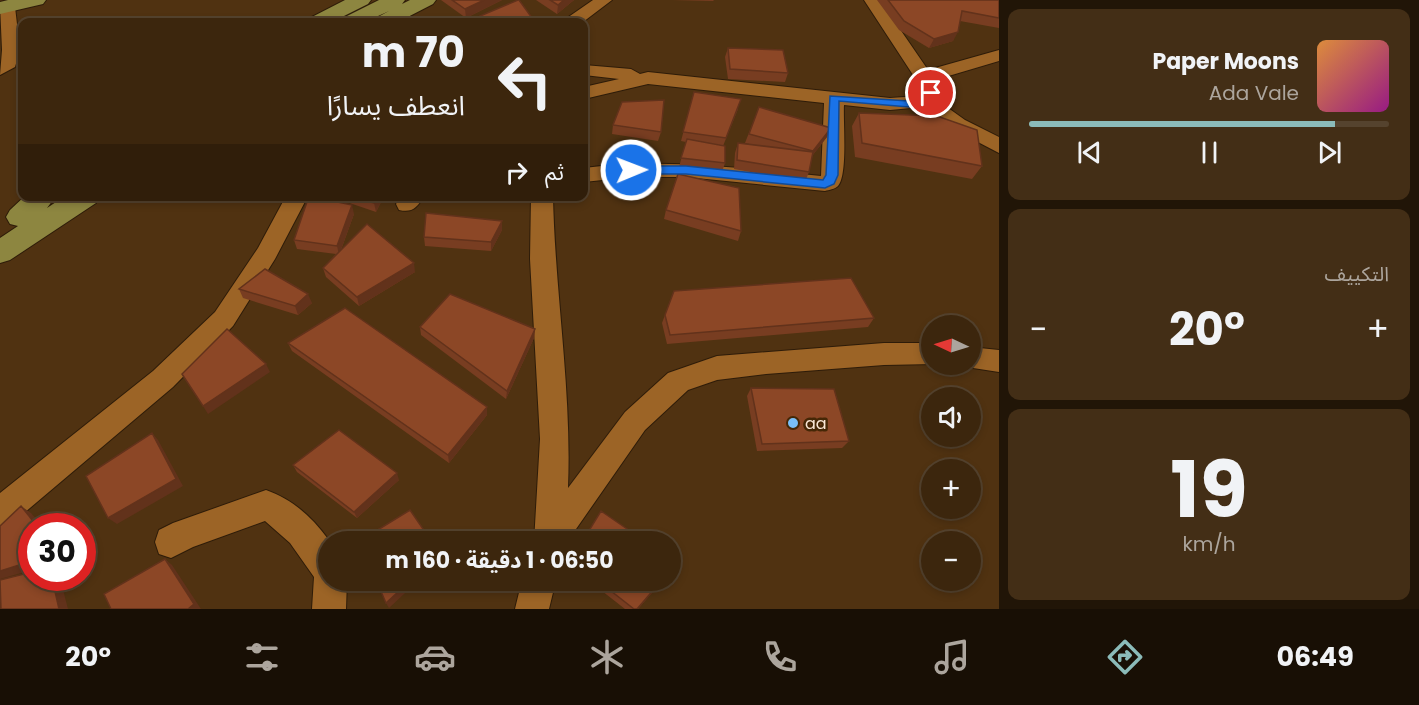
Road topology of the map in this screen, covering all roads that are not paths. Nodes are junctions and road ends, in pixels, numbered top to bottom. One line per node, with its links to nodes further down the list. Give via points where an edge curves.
1 (36, 0): 8 (main road)
2 (334, 0): 9 (main road)
3 (361, 0): 10 (main road)
4 (395, 0): 11 (main road)
5 (426, 0): 12 (main road)
6 (604, 0): 13 (street)
7 (872, 0): 17 (street)
8 (3, 7): 15 (street, via 11,50 9,63)
9 (302, 18)
10 (325, 18)
11 (358, 18)
12 (391, 18)
13 (579, 18)
14 (999, 55): 17 (street)
15 (0, 69)
16 (588, 70): 18 (street)
17 (923, 77): 21 (street, via 931,93)
18 (648, 78): 19 (street); 20 (street)
19 (588, 92)
20 (834, 98): 21 (street, via 890,104); 23 (street, via 832,175 825,184 668,169)
21 (926, 101): 22 (street)
22 (999, 146)
23 (588, 175)
24 (37, 201): 29 (main road)
25 (42, 201): 29 (main road)
26 (80, 201): 30 (main road)
27 (294, 201): 34 (street, via 267,253 224,319 163,379)
28 (542, 201): 35 (street, via 542,259 555,439)
29 (10, 223)
30 (0, 252)
31 (921, 354): 36 (street, via 717,368 678,381 635,421)
32 (981, 359): 33 (street)
33 (999, 361)
34 (0, 513)
35 (550, 531)
36 (556, 531)
37 (171, 542): 38 (street, via 266,506 279,510)
38 (318, 550)
39 (330, 591): 41 (street)
40 (536, 591): 42 (street)
41 (329, 609)
42 (532, 609)

